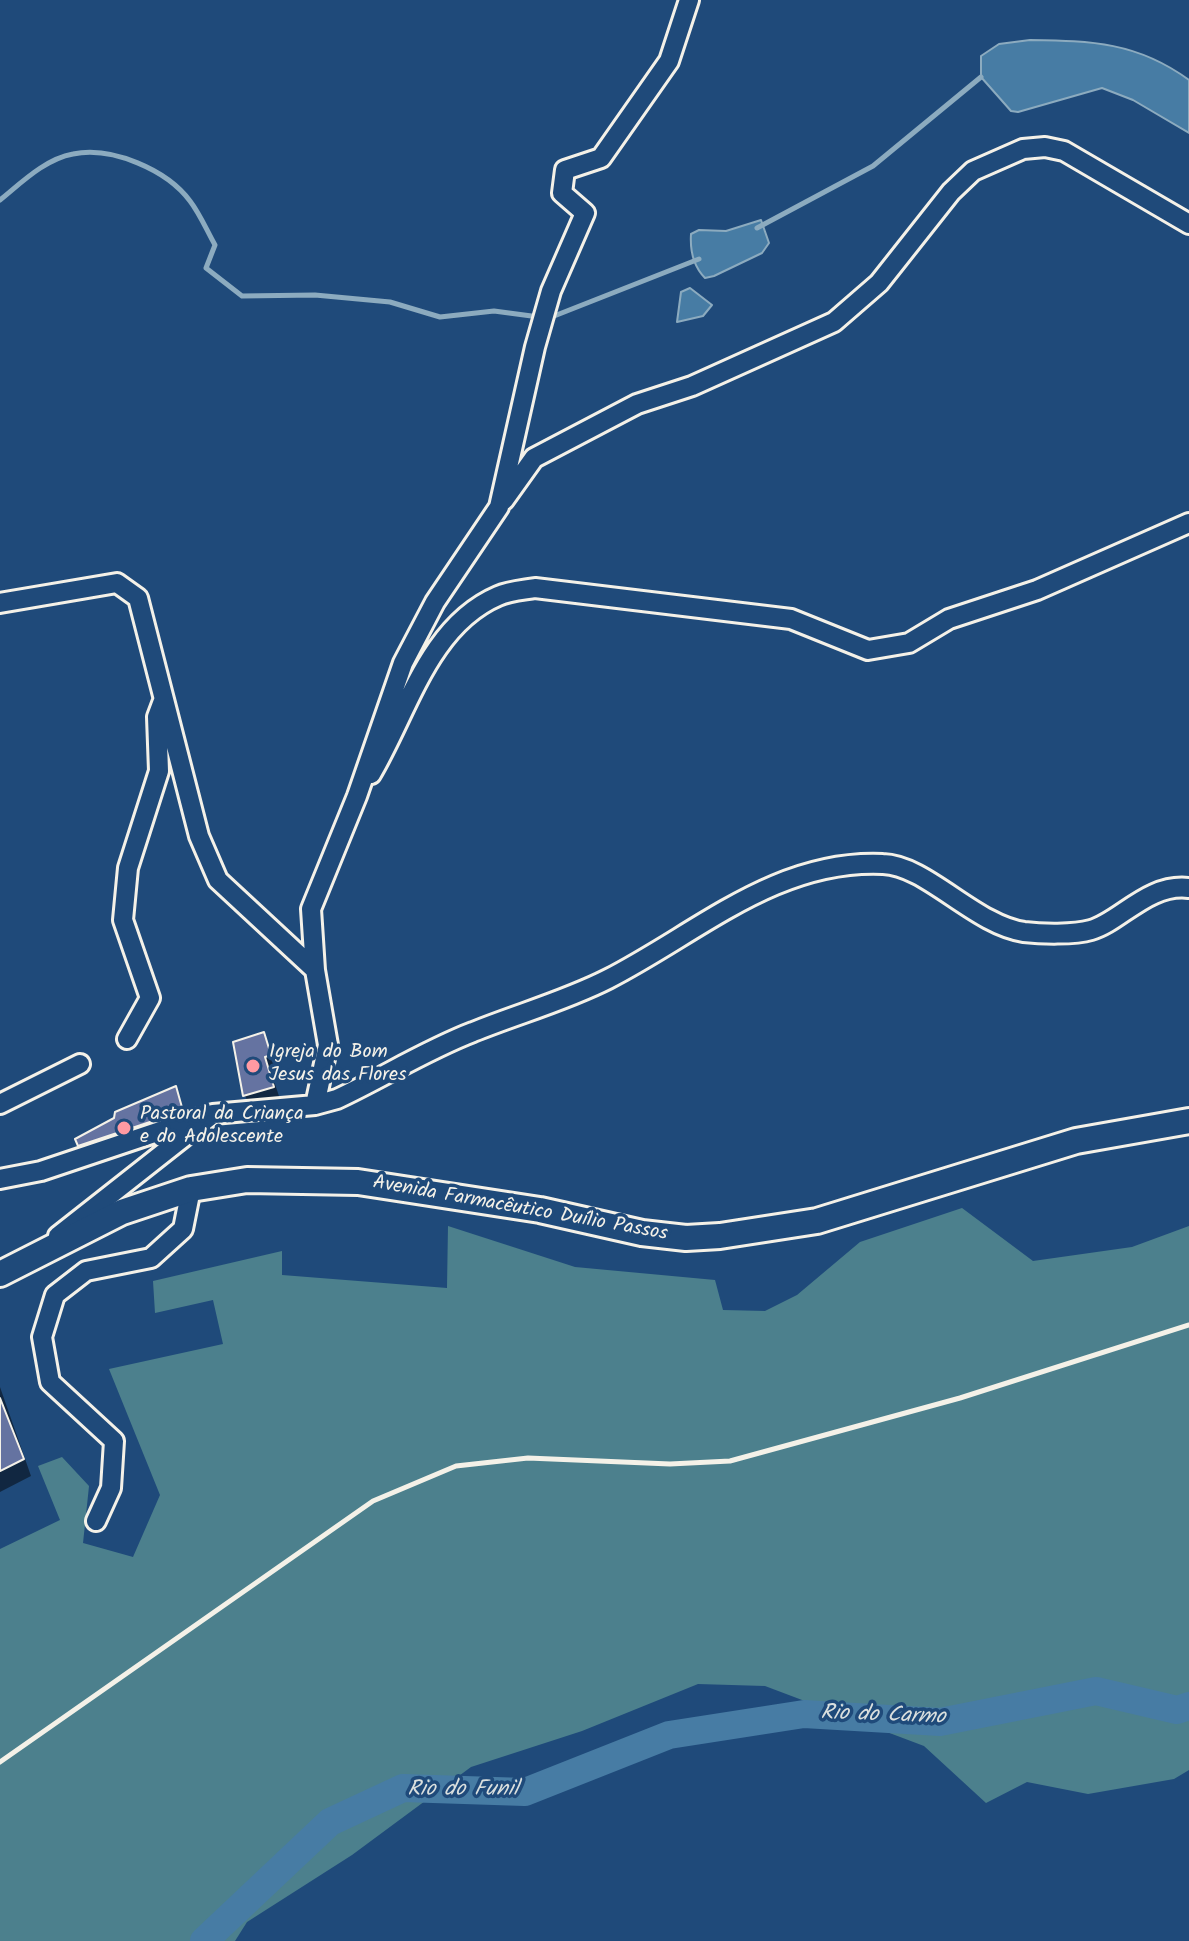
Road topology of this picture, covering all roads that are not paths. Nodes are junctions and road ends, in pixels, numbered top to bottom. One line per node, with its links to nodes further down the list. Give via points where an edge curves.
1 (689, 0): 3 (street, via 669,61 601,158 565,170 562,193 585,213 551,291)
2 (1189, 224): 3 (street, via 1064,151 1034,148 997,158 951,192 879,283 834,322 692,386 637,404 534,458)
3 (499, 507): 7 (street, via 435,602 403,663)
4 (1189, 523): 7 (street, via 1037,590 949,619 909,643 868,650 791,619 535,588 498,596 455,627 421,674 394,735)
5 (0, 603): 6 (street, via 117,583 138,598)
6 (163, 701): 9 (street, via 199,836 218,880); 10 (street, via 157,717 159,771 128,868 123,920 150,998)
7 (357, 796): 9 (street, via 311,909)
8 (1189, 888): 13 (street, via 1135,902 1091,930 1023,932 963,907 925,879 886,863 818,868 763,887 607,980 469,1033 366,1086)
9 (315, 970): 13 (street, via 328,1045)
10 (127, 1039)
11 (80, 1064): 12 (street)
12 (0, 1104)
13 (315, 1105): 14 (street)
14 (213, 1114): 16 (street, via 41,1171); 18 (street)
15 (1189, 1121): 17 (main road, Avenida Farmacêutico Duílio Passos, via 1076,1141 817,1221 720,1236 656,1236 540,1210 358,1182 247,1180)
16 (0, 1179)
17 (191, 1189): 18 (main road, Avenida Farmacêutico Duílio Passos, via 122,1212); 20 (street, via 183,1229 151,1258 86,1271 55,1295 42,1337 50,1382 114,1441 111,1488)
18 (29, 1259): 19 (main road, Avenida Farmacêutico Duílio Passos)
19 (0, 1274)
20 (96, 1521)

